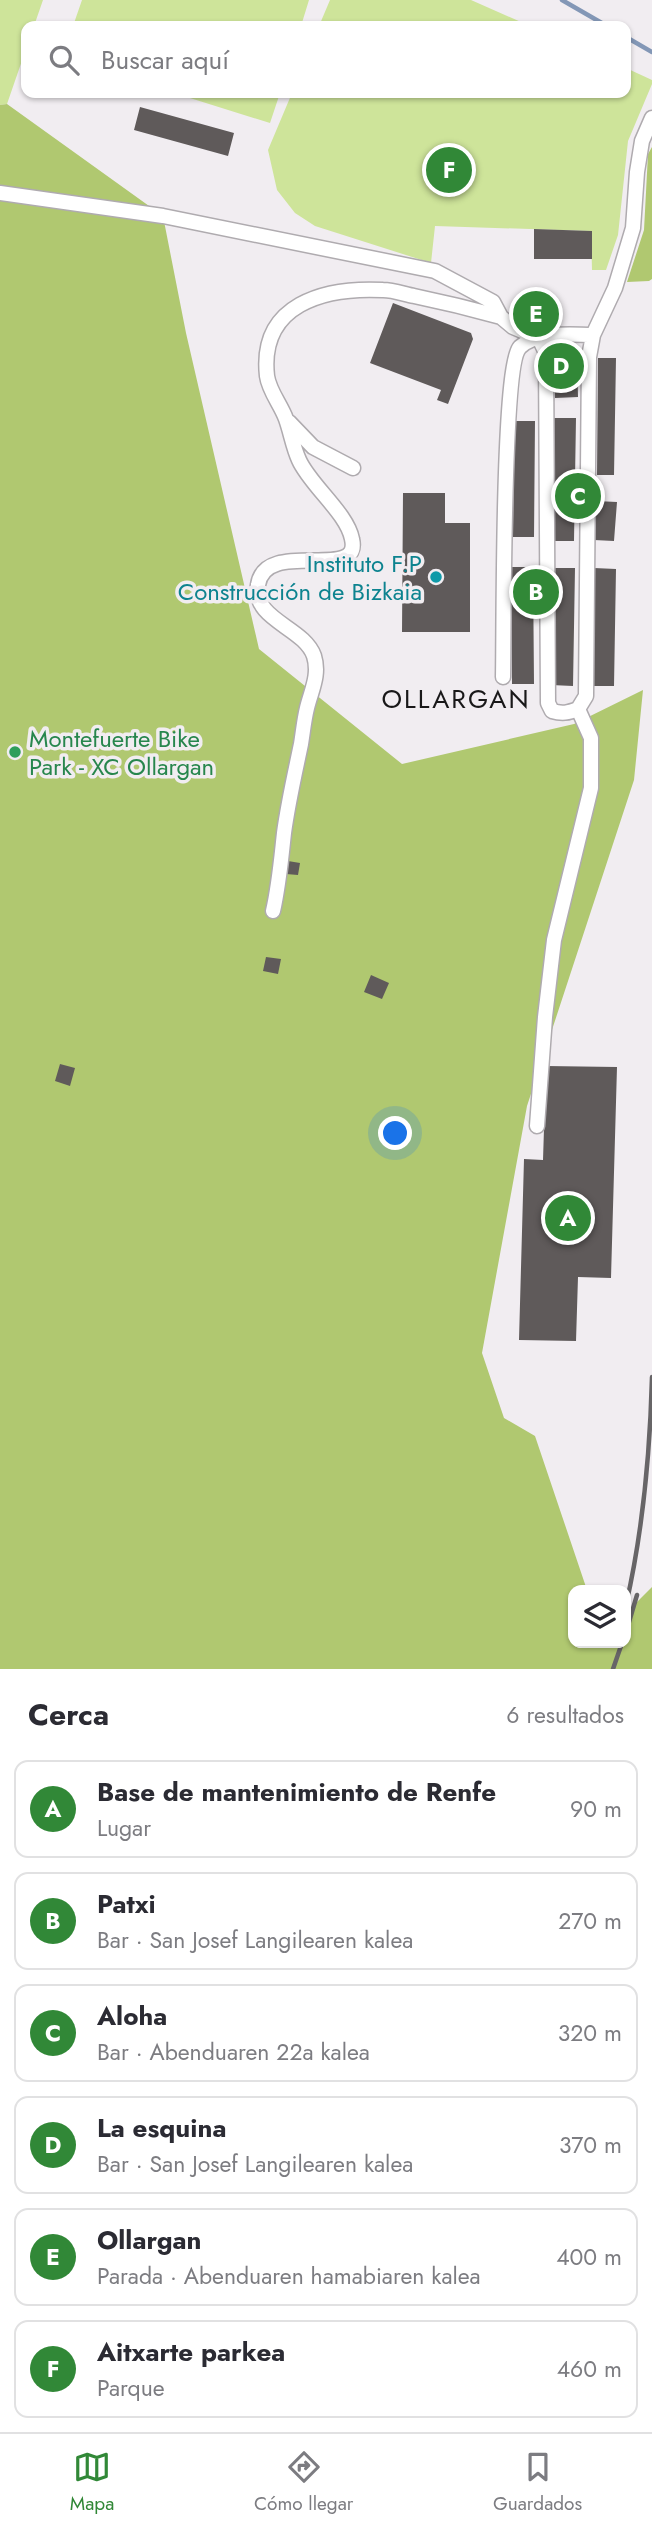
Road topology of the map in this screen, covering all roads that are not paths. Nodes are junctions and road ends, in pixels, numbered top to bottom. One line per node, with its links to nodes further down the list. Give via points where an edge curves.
1 (652, 118): 4 (street, via 640,151 633,228 615,288)
2 (0, 193): 3 (street, via 163,216 435,271 493,302)
3 (502, 317): 5 (street); 6 (street, via 384,290 343,291 297,304 275,328 268,345 267,379)
4 (593, 335): 5 (street); 9 (street, via 589,357 586,696)
5 (539, 338): 8 (street, via 520,347 514,359 508,407); 9 (street, via 546,353 548,703 560,713)
6 (286, 418): 7 (street, via 313,447); 10 (street, via 300,462 348,527 353,541 345,558 274,563 263,571 258,584 258,598 265,611 300,638 314,656 316,687 307,707)
7 (353, 468)
8 (503, 677)
9 (578, 709): 11 (street, via 591,738 591,788 554,940)
10 (273, 911)
11 (537, 1126)

